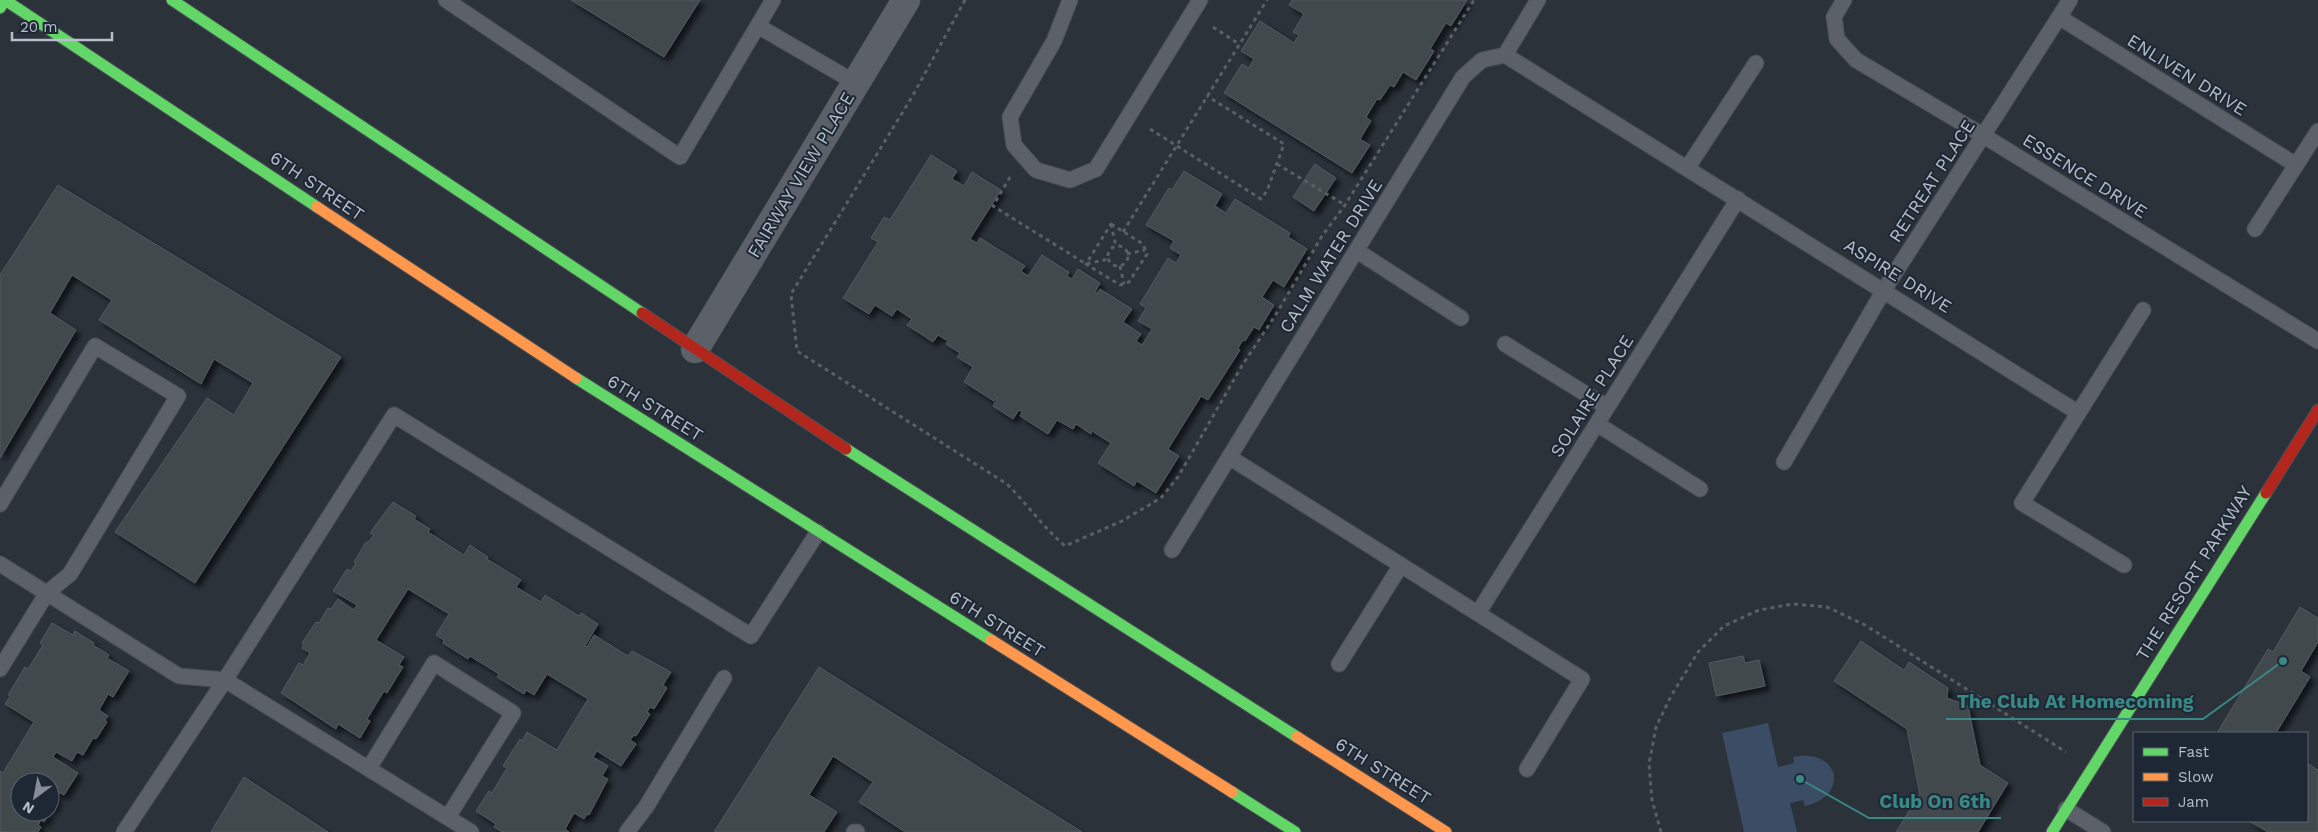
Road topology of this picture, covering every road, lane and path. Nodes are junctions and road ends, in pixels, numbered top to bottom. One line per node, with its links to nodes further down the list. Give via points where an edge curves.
1 (5, 0): 14 (main road); 58 (main road, 6TH STREET, via 592,390)
2 (172, 0): 49 (main road, 6TH STREET)
3 (446, 0): 17 (lane, via 680,157)
4 (773, 0): 17 (lane)
5 (906, 0): 21 (street, FAIRWAY VIEW PLACE)
6 (964, 0): 32 (path, via 912,97 790,294 797,351 1007,484 1064,546 1122,521 1161,498 1178,477 1243,364 1322,236)
7 (1200, 0): 15 (lane)
8 (1267, 0): 18 (path)
9 (1474, 0): 32 (path)
10 (1538, 0): 19 (lane)
11 (1844, 0): 25 (lane, ESSENCE DRIVE, via 1834,17 1837,39 1856,60)
12 (2070, 0): 16 (lane, RETREAT PLACE)
13 (1068, 1): 27 (lane, via 1054,41 1010,117 1014,145)
14 (0, 8)
15 (1191, 14): 18 (path); 23 (lane)
16 (2058, 17): 25 (lane, RETREAT PLACE); 29 (lane, ENLIVEN DRIVE)
17 (758, 26): 21 (lane)
18 (1240, 44): 22 (path)
19 (1506, 54): 30 (lane, ASPIRE DRIVE); 38 (lane, CALM WATER DRIVE, via 1482,60 1463,78)
20 (1756, 63): 30 (lane)
21 (856, 83): 49 (street, FAIRWAY VIEW PLACE)
22 (1207, 96): 26 (path); 28 (path, via 1284,144)
23 (1128, 115): 26 (path); 27 (lane, via 1096,169 1070,180 1036,170)
24 (2318, 131): 29 (lane)
25 (1984, 136): 44 (lane, RETREAT PLACE); 47 (lane, ESSENCE DRIVE)
26 (1176, 146): 28 (path, via 1261,199); 35 (path)
27 (1024, 155): 41 (path, via 993,206)
28 (1277, 164): 32 (path)
29 (2296, 165): 34 (lane)
30 (1688, 167): 31 (lane, ASPIRE DRIVE)
31 (1738, 199): 44 (lane, ASPIRE DRIVE); 50 (lane, SOLAIRE PLACE)
32 (1345, 205)
33 (1111, 224): 35 (path); 36 (path); 41 (path)
34 (2255, 229)
35 (1123, 232): 37 (path, via 1143,244)
36 (1116, 247): 39 (path, via 1122,247); 40 (path, via 1110,251)
37 (1145, 250): 39 (path); 43 (path, via 1147,254 1129,282)
38 (1356, 251): 46 (lane); 54 (lane, CALM WATER DRIVE)
39 (1127, 254): 42 (path)
40 (1109, 259): 41 (path); 42 (path)
41 (1086, 264): 43 (path, via 1120,285)
42 (1120, 266): 43 (path)
43 (1124, 284)
44 (1884, 290): 52 (lane, ASPIRE DRIVE); 55 (lane, RETREAT PLACE)
45 (2143, 310): 52 (lane)
46 (1461, 318)
47 (2318, 341)
48 (1505, 344): 50 (lane)
49 (696, 349): 78 (main road, 6TH STREET, via 874,468)
50 (1607, 407): 53 (lane, SOLAIRE PLACE)
51 (2318, 410): 70 (main road, THE RESORT PARKWAY)
52 (2078, 412): 62 (lane, via 2022,503)
53 (1596, 424): 56 (lane); 64 (lane, SOLAIRE PLACE)
54 (1229, 457): 59 (lane, CALM WATER DRIVE); 61 (lane)
55 (1784, 462)
56 (1700, 489)
57 (0, 504): 63 (lane, via 95,346 178,396 70,574)
58 (818, 532): 68 (lane, via 752,636 394,415); 77 (main road, 6TH STREET)
59 (1172, 550)
60 (0, 564): 63 (lane)
61 (1401, 565): 64 (lane); 65 (lane)
62 (2124, 565)
63 (47, 593): 66 (lane); 68 (lane, via 179,676)
64 (1478, 613): 71 (lane, via 1582,679)
65 (1339, 664)
66 (0, 668)
67 (724, 678): 76 (lane, via 646,807)
68 (225, 680): 69 (lane); 74 (lane)
69 (369, 768): 73 (lane); 73 (lane, via 434,663 513,713)
70 (2091, 768): 72 (main road, THE RESORT PARKWAY); 79 (path, via 1865,625 1827,607 1784,606 1759,610 1724,626 1698,652 1670,696 1656,727 1649,764 1652,800)
71 (1527, 769)
72 (2066, 809): 80 (main road, THE RESORT PARKWAY); 81 (lane)
73 (448, 817): 75 (lane)
74 (124, 832)
75 (471, 832)
76 (627, 832)
77 (1295, 832)
78 (1446, 832)
79 (1661, 832)
80 (2052, 832)
81 (2102, 832)

